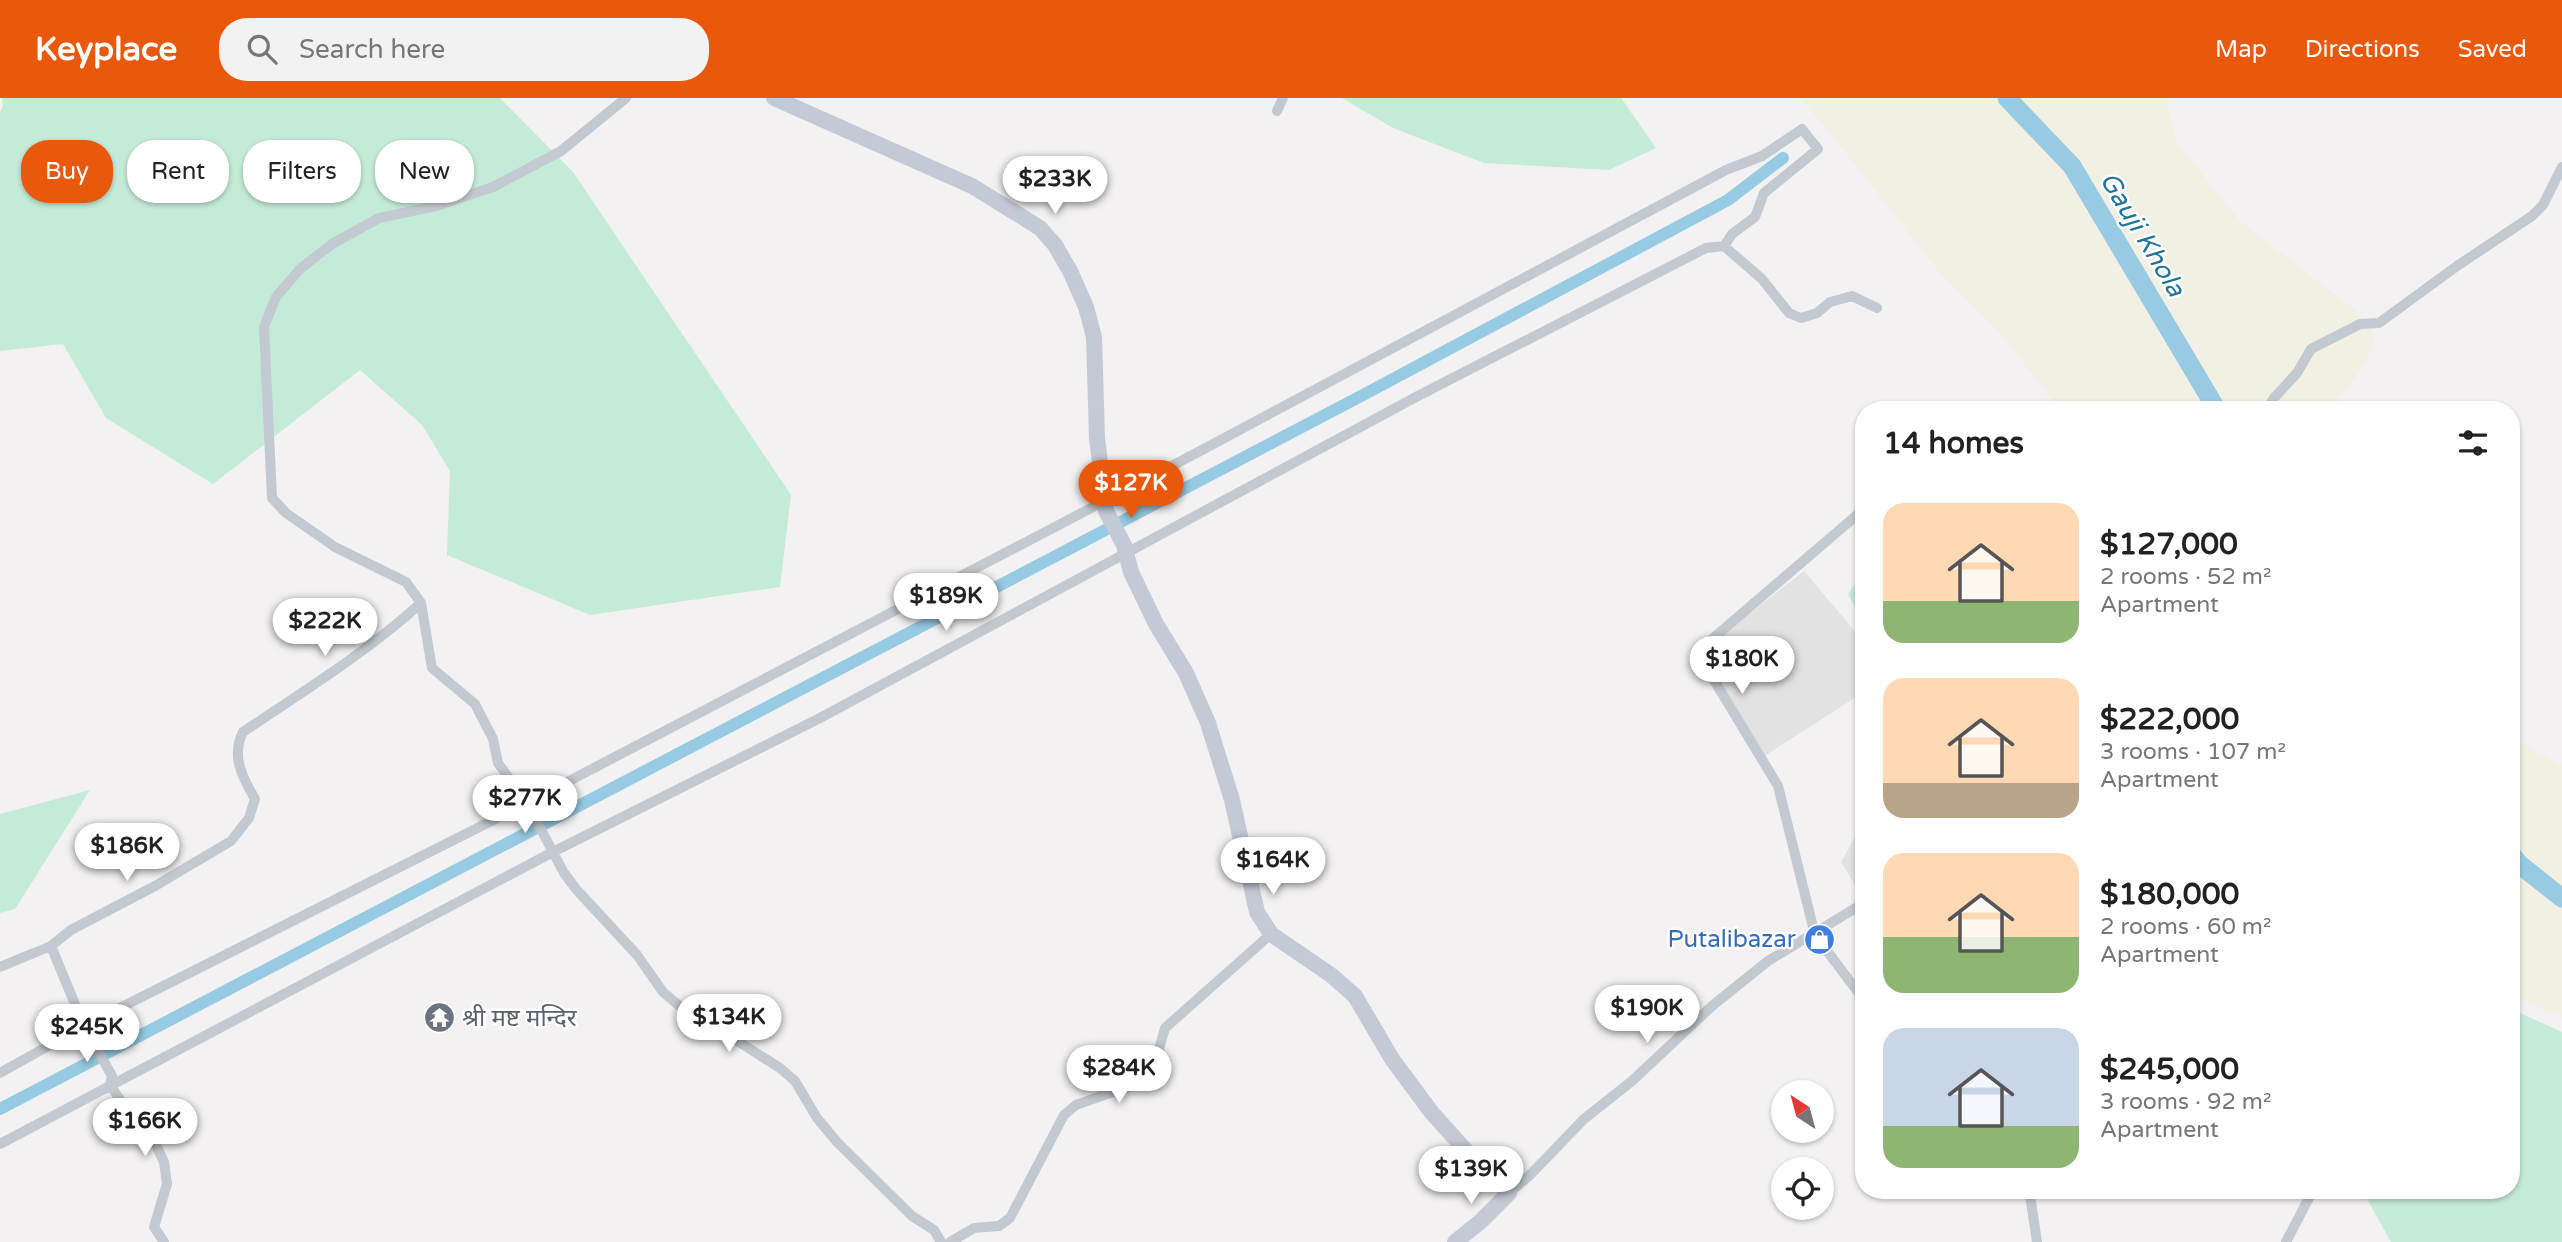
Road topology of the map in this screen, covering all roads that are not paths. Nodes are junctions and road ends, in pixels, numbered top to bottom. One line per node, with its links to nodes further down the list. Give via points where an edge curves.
1 (626, 98): 12 (street, via 561,151 493,187 379,218 332,244 300,269 272,307 264,327 272,498 335,547 406,582)
2 (774, 98): 9 (street, via 972,186 1040,228 1055,245 1081,295 1094,337)
3 (1283, 98): 4 (street)
4 (1277, 111)
5 (2562, 167): 8 (street, via 2543,205 2532,216 2379,323 2360,324 2311,349)
6 (1724, 246): 7 (street, via 1762,279 1790,313 1801,318 1852,296); 9 (street, via 1755,217 1764,193 1818,149 1802,129 1762,156 1714,176); 11 (street, via 1706,248)
7 (1877, 308)
8 (2272, 401)
9 (1104, 506): 11 (street); 13 (street)
10 (1855, 517): 17 (street, via 1697,652 1778,786)
11 (1125, 549): 14 (street, via 820,718); 16 (street, via 1131,572 1208,723 1232,800 1257,912)
12 (421, 603): 13 (street, via 432,668 475,704 493,739 498,763); 18 (street, via 327,676 243,732 236,759 255,799 231,841 71,930)
13 (528, 806): 14 (street); 21 (street)
14 (551, 849): 23 (street); 29 (street, via 576,889 637,955 663,992 795,1081 837,1142)
15 (1855, 909): 17 (street)
16 (1271, 934): 25 (street, via 1355,996 1392,1059 1432,1113); 30 (street, via 1165,1028 1155,1063 1146,1075 1135,1084 1076,1105 1064,1115 1010,1218 999,1226 974,1228)
17 (1815, 935): 20 (street); 25 (street, via 1768,961 1712,1006 1584,1119)
18 (51, 946): 19 (street); 21 (street)
19 (0, 967)
20 (1855, 988)
21 (84, 1026): 22 (street); 23 (street)
22 (0, 1073)
23 (111, 1081): 24 (street); 28 (street, via 164,1162 167,1184 154,1227)
24 (0, 1144)
25 (1509, 1193): 31 (street)
26 (2031, 1199): 32 (street)
27 (2308, 1199): 33 (street)
28 (164, 1242)
29 (942, 1242)
30 (950, 1242)
31 (1455, 1242)
32 (2037, 1242)
33 (2286, 1242)

